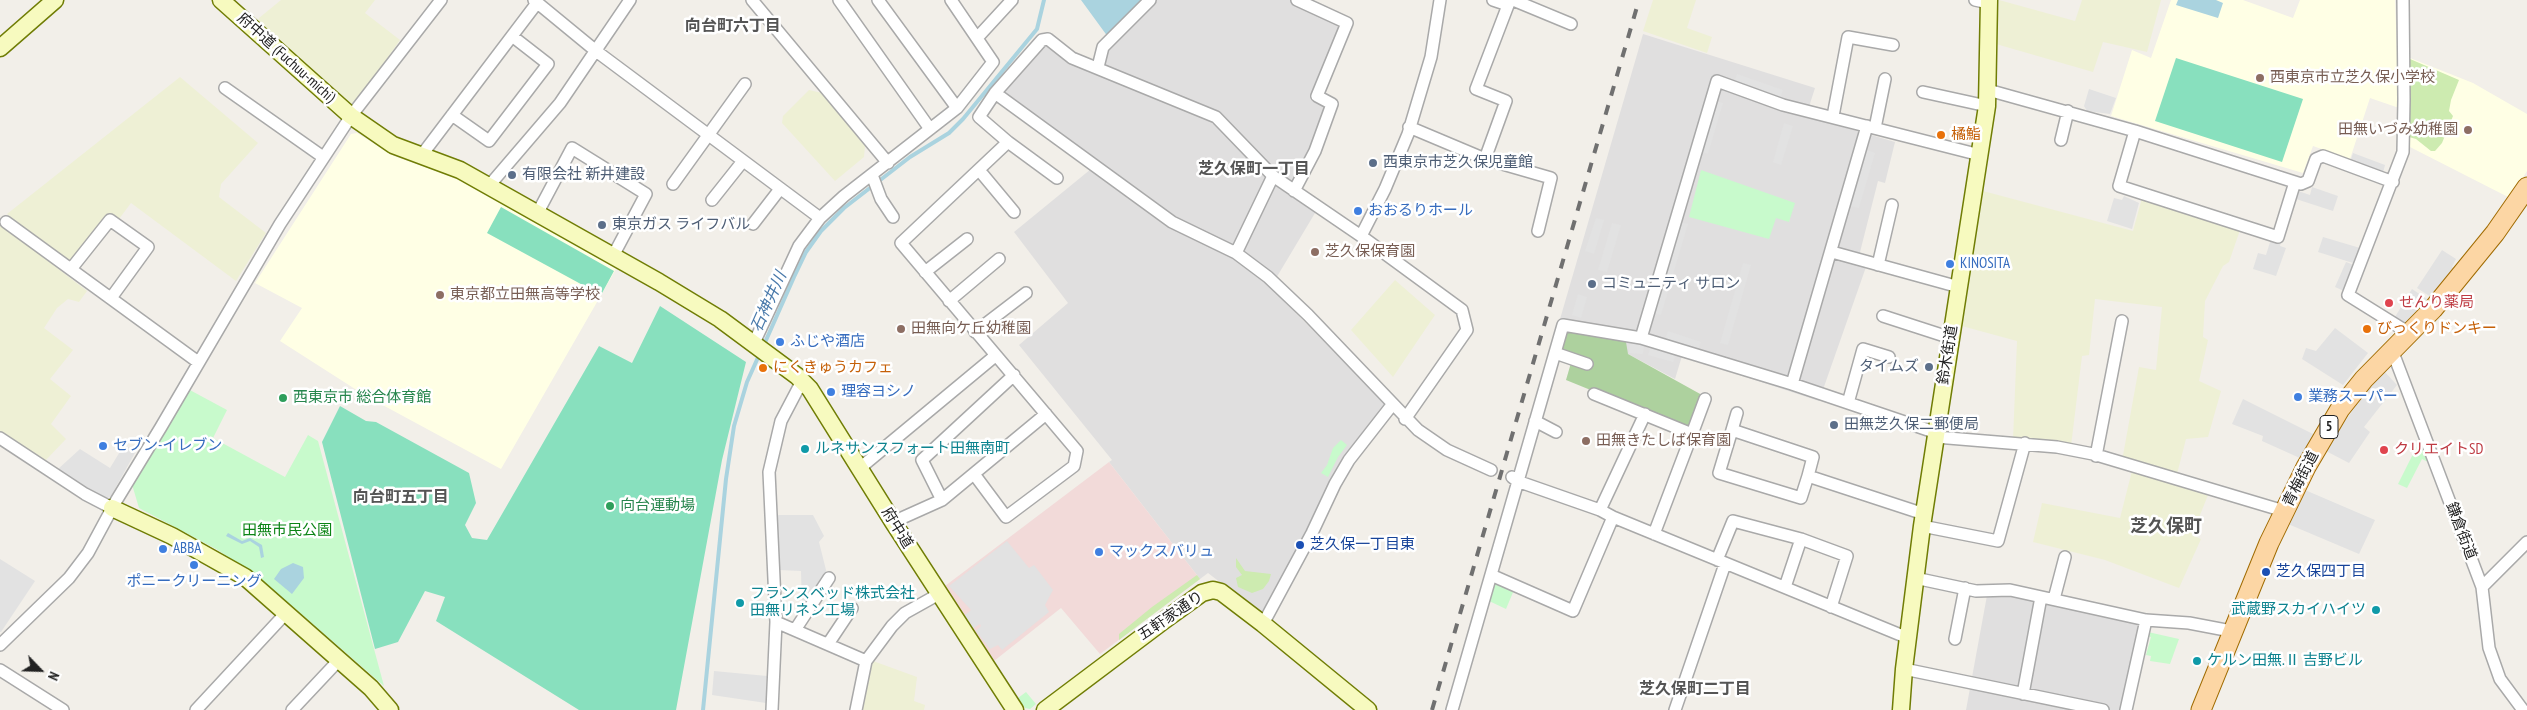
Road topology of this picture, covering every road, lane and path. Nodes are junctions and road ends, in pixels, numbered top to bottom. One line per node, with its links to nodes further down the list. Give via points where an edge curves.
1 (55, 0): 22 (street)
2 (221, 0): 34 (street, 府中道 (Fuchuu-michi))
3 (441, 0): 34 (street)
4 (630, 0): 23 (street)
5 (752, 0): 48 (street)
6 (839, 0): 38 (street)
7 (878, 0): 31 (street)
8 (951, 0): 20 (street)
9 (1012, 0): 20 (street)
10 (1150, 0): 24 (street, via 1103,47)
11 (1297, 0): 59 (street, via 1347,24 1316,96 1332,104 1315,150)
12 (1440, 0): 37 (street, via 1431,57)
13 (1493, 0): 17 (street)
14 (2403, 0): 54 (street, via 2402,152)
15 (1984, 1): 30 (street, 鈴木街道)
16 (536, 2): 19 (street); 23 (street)
17 (1510, 2): 18 (street); 46 (street, via 1476,89 1506,101)
18 (1571, 24)
19 (512, 36): 33 (street); 33 (street, via 548,64 489,141)
20 (977, 38): 31 (street, via 994,62)
21 (1893, 45): 35 (street, via 1848,37)
22 (0, 48)
23 (596, 51): 40 (street); 56 (street, via 560,104)
24 (1098, 67): 29 (street, via 1072,58 1048,39 1042,40); 51 (street, via 1216,116)
25 (1885, 79): 36 (street)
26 (745, 84): 40 (street)
27 (225, 88): 45 (street)
28 (1923, 92): 30 (street)
29 (995, 93): 42 (street, via 979,116); 72 (street, via 1172,222)
30 (1987, 98): 32 (street); 43 (street, 鈴木街道)
31 (958, 108): 38 (street)
32 (2068, 111): 39 (street); 41 (street)
33 (452, 114): 44 (street)
34 (350, 116): 44 (street, 府中道 (Fuchuu-michi), via 393,145); 45 (street)
35 (1833, 116): 36 (street); 86 (street, via 1783,105 1717,82)
36 (1871, 127): 43 (street); 71 (street)
37 (1409, 128): 46 (street); 69 (street)
38 (930, 130): 48 (street)
39 (2135, 131): 53 (street); 53 (street, via 2119,186 2278,237)
40 (709, 135): 47 (street); 55 (street)
41 (2061, 140)
42 (1008, 142): 49 (street); 52 (street)
43 (1980, 155): 78 (street, 鈴木街道)
44 (421, 156): 56 (street, 府中道 (Fuchuu-michi), via 460,170)
45 (323, 157): 93 (street)
46 (1485, 159): 68 (street, via 1551,178)
47 (743, 161): 58 (street); 60 (street)
48 (888, 163): 50 (street)
49 (979, 170): 62 (street); 77 (street, via 901,243)
50 (872, 175): 64 (street, via 881,200); 65 (street)
51 (1273, 176): 59 (street); 72 (street)
52 (1057, 178)
53 (2295, 182): 54 (street, via 2308,182 2316,159 2323,156)
54 (2393, 182): 85 (street, via 2348,294)
55 (673, 184)
56 (488, 187): 63 (street, 府中道 (Fuchuu-michi))
57 (2527, 187): 85 (main road, 青梅街道 / 5, via 2478,255)
58 (780, 188): 65 (street); 67 (street)
59 (1294, 191): 69 (street)
60 (712, 200)
61 (1892, 206): 75 (street)
62 (1014, 212)
63 (537, 214): 73 (street, 府中道); 73 (street, via 572,148 646,194)
64 (893, 217)
65 (820, 218): 88 (street, via 799,246)
66 (6, 222): 76 (street)
67 (753, 224)
68 (1538, 231)
69 (1361, 236): 105 (street, via 1462,310 1467,330)
70 (967, 239): 77 (street)
71 (1832, 252): 75 (street); 97 (street)
72 (1236, 253): 101 (street, via 1268,277 1308,315)
73 (613, 256): 88 (street, 府中道, via 720,319)
74 (999, 260): 81 (street)
75 (1878, 265): 78 (street)
76 (71, 269): 80 (street); 80 (street, via 110,220 148,247)
77 (925, 272): 81 (street)
78 (1959, 287): 87 (street, 鈴木街道)
79 (1026, 293): 84 (street)
80 (110, 298): 93 (street)
81 (949, 301): 84 (street)
82 (1883, 316): 87 (street)
83 (2122, 321): 113 (street)
84 (975, 332): 91 (street)
85 (2409, 334): 89 (main road, 青梅街道 / 5)
86 (1641, 338): 90 (street, via 1563,325); 97 (street)
87 (1951, 338): 110 (street, 鈴木街道)
88 (760, 347): 96 (street, 府中道)
89 (2392, 350): 122 (main road, 青梅街道 / 5, via 2340,409); 135 (street, 鎌倉街道)
90 (1555, 353): 94 (street); 106 (street)
91 (995, 356): 95 (street); 114 (street)
92 (1888, 357): 100 (street, via 1863,349)
93 (198, 362): 120 (street)
94 (1587, 364)
95 (1014, 375): 103 (street); 119 (street, via 922,460)
96 (802, 381): 114 (street, 府中道); 144 (street, via 781,421 769,472)
97 (1792, 384): 100 (street)
98 (1594, 394): 104 (street)
99 (1705, 400): 109 (street)
100 (1848, 403): 110 (street)
101 (1392, 405): 105 (street); 145 (street, via 1349,460)
102 (1737, 413): 107 (street)
103 (1046, 414): 116 (street); 116 (street, via 1077,451 1074,466 1006,517)
104 (1645, 414): 109 (street); 121 (street)
105 (1405, 419): 115 (street, via 1447,450)
106 (1535, 421): 108 (street); 118 (street)
107 (1732, 430): 117 (street, via 1813,457); 117 (street, via 1719,473 1801,498)
108 (1556, 432)
109 (1692, 434): 126 (street)
110 (1936, 435): 112 (street); 124 (street, 鈴木街道)
111 (0, 438): 120 (street)
112 (2025, 444): 113 (street); 124 (street, via 1998,541)
113 (2096, 456): 122 (street)
114 (860, 468): 125 (street, 府中道)
115 (1491, 470)
116 (974, 474): 119 (street)
117 (1808, 476): 124 (street)
118 (1515, 479): 121 (street); 131 (street)
119 (942, 500): 125 (street)
120 (112, 508): 142 (street, via 244,577); 151 (street, via 88,553 69,578)
121 (1600, 510): 123 (street)
122 (2284, 511): 147 (main road, 青梅街道 / 5)
123 (1613, 517): 126 (street); 131 (street, via 1573,610)
124 (1923, 520): 133 (street, 鈴木街道)
125 (893, 522): 137 (street, 府中道)
126 (1654, 534): 130 (street)
127 (1801, 539): 130 (street, via 1733,521); 134 (street); 141 (street, via 1847,556)
128 (2527, 542): 135 (street)
129 (2066, 557): 139 (street)
130 (1721, 562): 134 (street); 167 (street)
131 (1491, 575): 166 (street)
132 (829, 578): 146 (street)
133 (1915, 578): 136 (street); 148 (street, 鈴木街道)
134 (1785, 587): 141 (street)
135 (2482, 587): 172 (street, 鎌倉街道, via 2489,648 2500,679)
136 (1965, 588): 138 (street, via 1976,591 2010,590); 149 (street)
137 (939, 594): 153 (street, via 905,613); 163 (street, 府中道)
138 (2041, 596): 139 (street); 156 (street)
139 (2054, 599): 143 (street)
140 (852, 608): 150 (street)
141 (1831, 608): 148 (street)
142 (286, 613): 152 (street); 159 (street)
143 (2146, 620): 147 (street, via 2189,623); 170 (street)
144 (776, 622): 146 (street); 161 (street)
145 (1263, 624): 164 (street, 五軒家通り, via 1221,592 1202,593); 165 (street, 五軒家通り)
146 (795, 630): 150 (street)
147 (2231, 631): 171 (main road, 青梅街道 / 5)
148 (1908, 638): 154 (street, 鈴木街道)
149 (1954, 639)
150 (828, 644): 153 (street)
151 (0, 645)
152 (339, 660): 157 (street); 160 (street)
153 (866, 661): 162 (street)
154 (1904, 669): 156 (street); 168 (street, 鈴木街道)
155 (0, 670): 158 (street)
156 (2023, 694): 169 (street)
157 (383, 707)
158 (63, 710)
159 (196, 710)
160 (292, 710)
161 (772, 710)
162 (856, 710)
163 (1015, 710)
164 (1045, 710)
165 (1368, 710)
166 (1452, 710)
167 (1675, 710)
168 (1901, 710)
169 (2103, 710)
170 (2126, 710)
171 (2201, 710)
172 (2523, 710)

